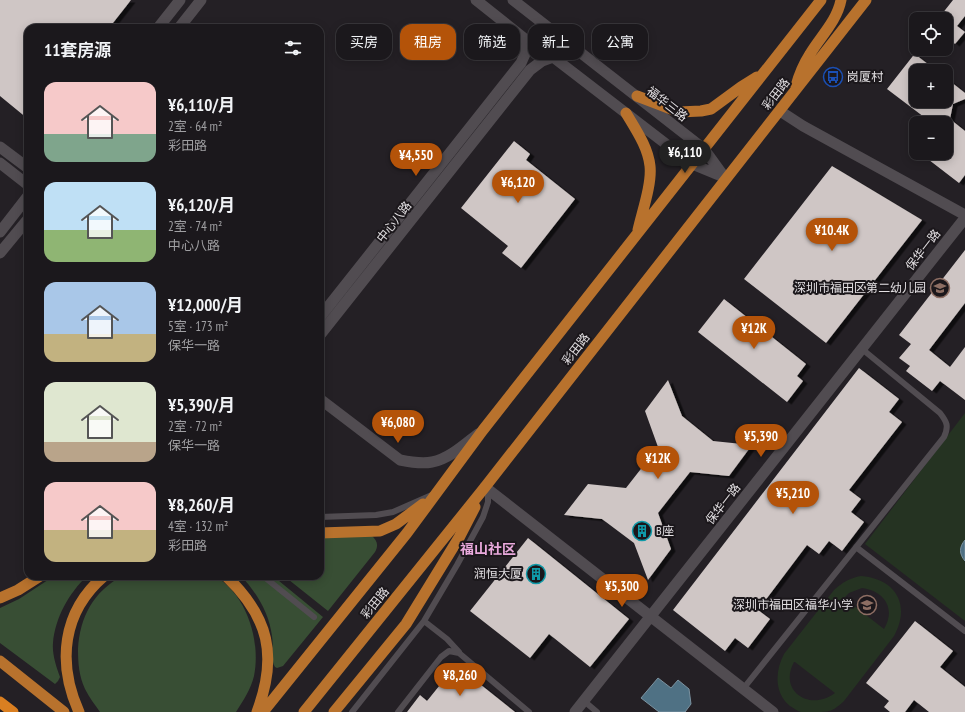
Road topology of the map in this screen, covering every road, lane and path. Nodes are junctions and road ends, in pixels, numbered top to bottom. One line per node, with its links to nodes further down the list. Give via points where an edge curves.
1 (180, 0): 9 (street)
2 (201, 0): 10 (street)
3 (476, 0): 11 (street)
4 (513, 0): 17 (street, 福华三路)
5 (821, 0): 8 (main road, 彩田路)
6 (841, 0): 16 (main road, via 833,20 800,72)
7 (866, 0): 16 (main road, 彩田路)
8 (815, 5): 15 (main road, 彩田路)
9 (161, 24)
10 (182, 24)
11 (525, 39): 12 (street); 34 (street, 中心八路, via 525,54 521,62)
12 (528, 41)
13 (545, 60): 35 (street, 中心八路, via 530,70)
14 (557, 60): 19 (street)
15 (763, 74): 17 (main road, via 701,112 679,112); 21 (main road, 彩田路)
16 (793, 94): 18 (main road, 彩田路)
17 (637, 96): 21 (street, 福华三路)
18 (780, 111): 25 (main road, 彩田路); 28 (street)
19 (626, 113): 23 (street); 32 (main road, via 641,137 651,167)
20 (0, 147): 24 (street)
21 (704, 149): 23 (main road, 彩田路); 25 (street, 福华三路)
22 (0, 163): 26 (street)
23 (692, 164): 25 (street); 32 (main road, 彩田路)
24 (24, 165)
25 (726, 178): 39 (main road, 彩田路)
26 (24, 182)
27 (24, 201): 31 (street)
28 (965, 215)
29 (965, 218): 36 (street, 保华一路)
30 (24, 224): 33 (street)
31 (0, 232)
32 (638, 233): 38 (main road, 彩田路)
33 (0, 253)
34 (324, 312)
35 (324, 331)
36 (862, 349): 43 (lane, via 940,413 946,421 947,430); 49 (street, 保华一路)
37 (324, 402): 38 (street, via 400,460 432,462 460,448)
38 (483, 430): 40 (main road, 彩田路)
39 (485, 487): 49 (street); 51 (lane, via 488,494 483,517); 67 (main road, 彩田路); 68 (main road, via 460,536 406,624)
40 (436, 493): 41 (lane, via 393,512); 42 (main road, via 396,524 380,531); 66 (main road, 彩田路, via 407,533)
41 (324, 517)
42 (324, 533)
43 (856, 547): 52 (lane); 59 (lane)
44 (34, 580): 48 (main road)
45 (99, 580): 64 (main road, via 80,603 71,621 67,641 66,663 69,682)
46 (230, 580): 65 (main road, via 256,611 265,632 267,672)
47 (268, 580): 50 (lane)
48 (0, 598)
49 (651, 616): 59 (street); 60 (street, 保华一路)
50 (314, 617)
51 (424, 621): 53 (lane); 58 (lane)
52 (965, 631)
53 (447, 639): 54 (lane); 55 (lane, via 448,648)
54 (459, 652): 55 (lane, via 449,651); 71 (lane)
55 (444, 654): 70 (lane)
56 (0, 661): 63 (main road)
57 (378, 667): 58 (lane)
58 (384, 672): 69 (lane)
59 (743, 689): 74 (street)
60 (584, 701): 72 (street, 保华一路); 73 (lane)
61 (0, 702): 62 (highway)
62 (13, 712)
63 (64, 712)
64 (79, 712)
65 (257, 712)
66 (263, 712)
67 (304, 712)
68 (334, 712)
69 (352, 712)
70 (398, 712)
71 (529, 712)
72 (575, 712)
73 (597, 712)
74 (773, 712)

